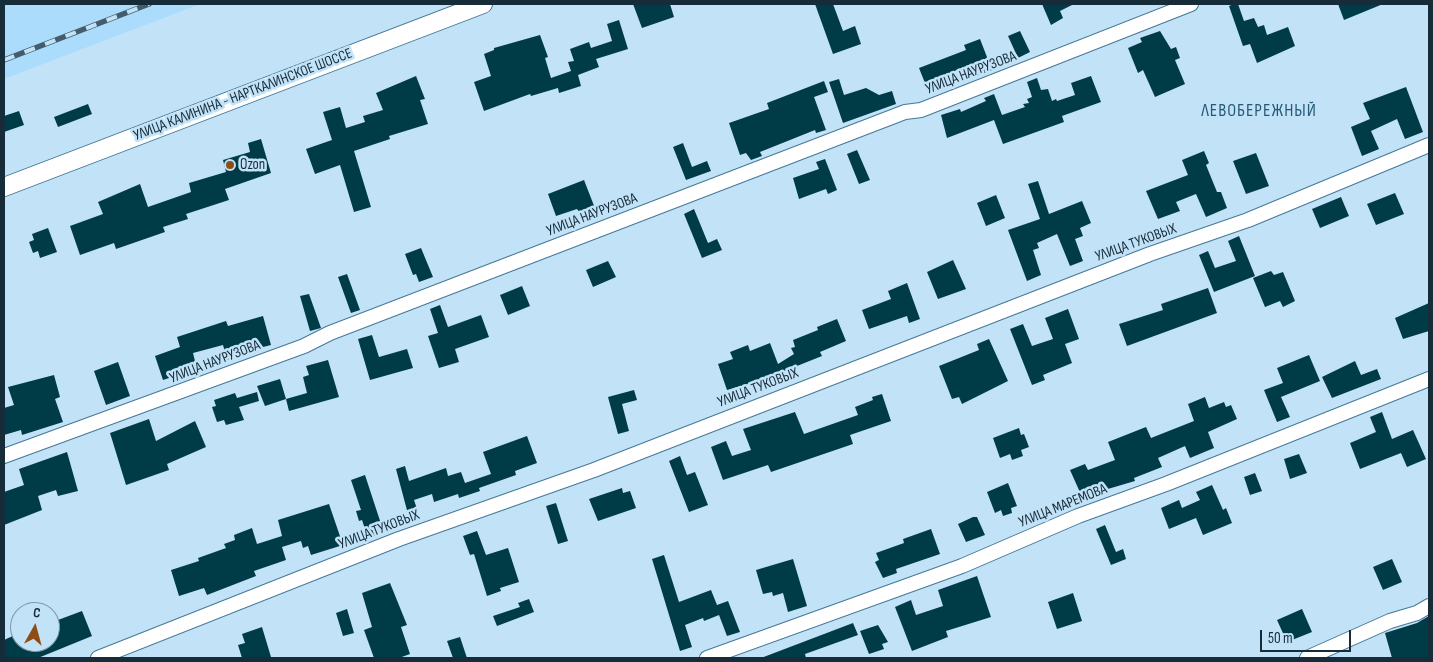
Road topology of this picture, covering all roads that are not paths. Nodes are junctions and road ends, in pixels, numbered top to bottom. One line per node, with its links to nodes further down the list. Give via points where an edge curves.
1 (483, 4): 4 (main road, УЛИЦА КАЛИНИНА - НАРТКАЛИНСКОЕ ШОССЕ)
2 (1191, 4): 6 (street, УЛИЦА НАУРУЗОВА, via 295,349)
3 (1429, 145): 8 (street, УЛИЦА ТУКОВЫХ, via 1248,220 1141,258 594,470 399,539)
4 (4, 187)
5 (1429, 379): 9 (street, УЛИЦА МАРЕМОВА, via 1078,516 962,566)
6 (4, 456)
7 (1429, 606): 10 (street)
8 (98, 658)
9 (707, 658)
10 (1307, 658)

